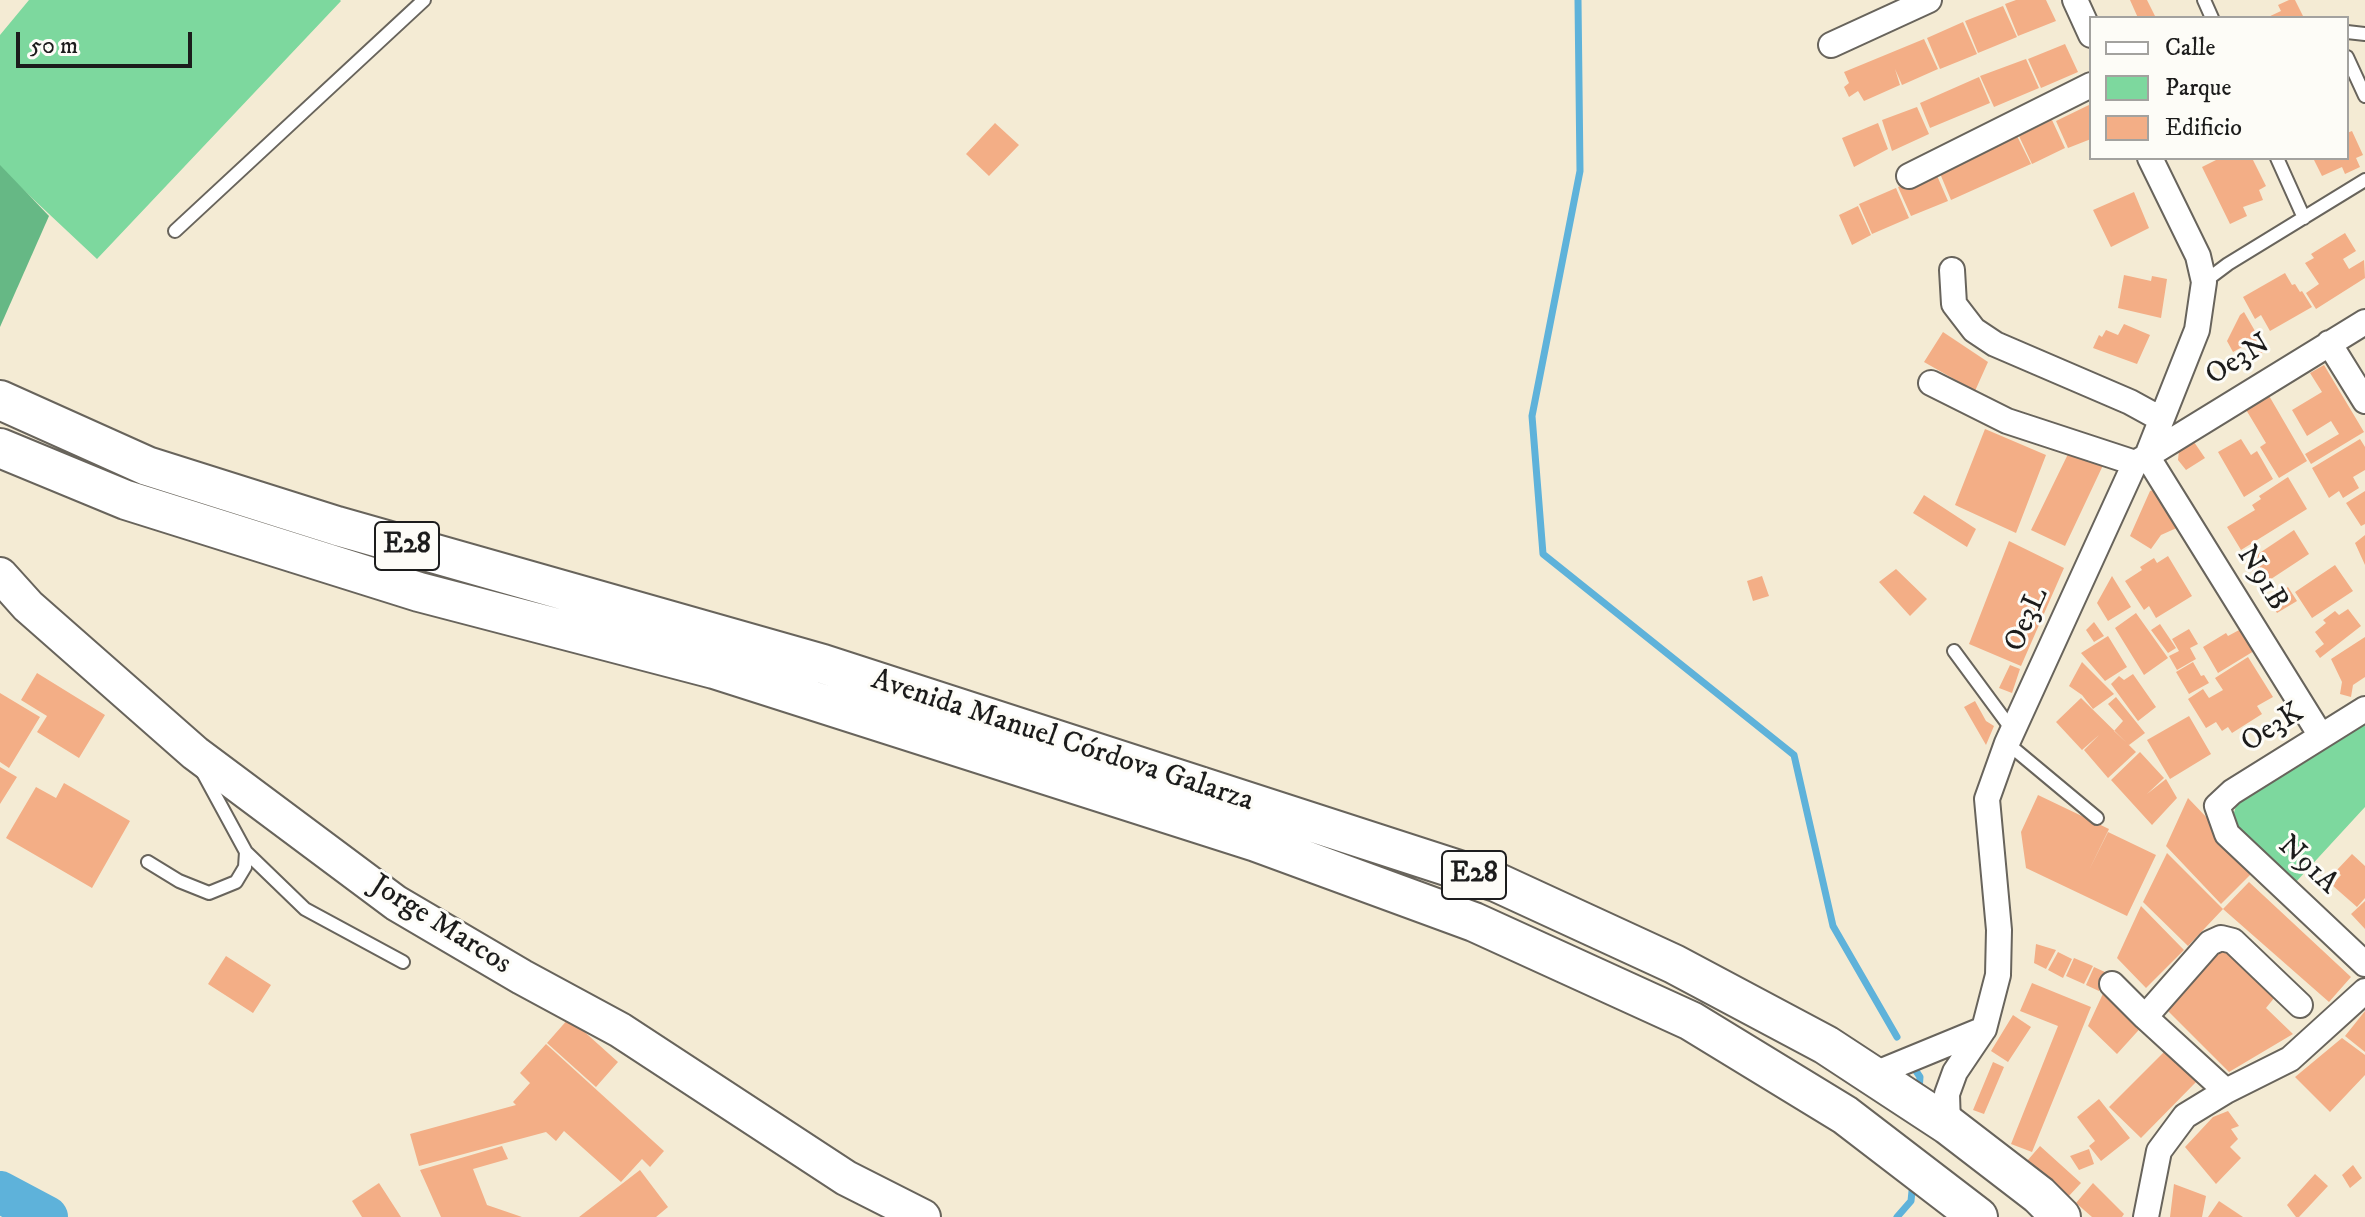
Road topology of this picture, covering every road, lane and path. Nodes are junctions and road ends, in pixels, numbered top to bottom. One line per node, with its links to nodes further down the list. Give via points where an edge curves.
1 (424, 0): 14 (lane)
2 (1929, 0): 5 (street)
3 (2075, 0): 4 (street)
4 (2089, 31)
5 (1831, 45)
6 (2349, 61): 8 (lane)
7 (2089, 86): 11 (street)
8 (2365, 96)
9 (2151, 160): 16 (street, Oe3L, via 2198,256)
10 (2278, 160): 13 (lane)
11 (1909, 176)
12 (2365, 180): 13 (lane)
13 (2304, 218): 16 (lane)
14 (175, 231)
15 (1952, 270): 22 (street, via 1954,304 1974,330)
16 (2204, 282): 22 (street, Oe3L, via 2197,330)
17 (2365, 322): 18 (street, Oe3N)
18 (2329, 343): 21 (street); 24 (street, Oe3N)
19 (1931, 383): 24 (street, via 2007,421)
20 (0, 400): 27 (main road, Avenida Manuel Córdova Galarza / E28, via 147,466 337,526)
21 (2365, 401)
22 (2161, 419): 24 (street, Oe3L)
23 (0, 448): 28 (main road, Avenida Manuel Córdova Galarza / E28, via 126,500 419,592 714,669)
24 (2141, 459): 30 (street, N91B); 31 (street, Oe3L)
25 (0, 575): 32 (main road, Jorge Marcos, via 28,606)
26 (1954, 651): 31 (lane)
27 (823, 664): 28 (main road); 44 (main road, Avenida Manuel Córdova Galarza / E28, via 1496,882 1674,964)
28 (812, 702): 48 (main road, Avenida Manuel Córdova Galarza / E28, via 1241,838 1474,922 1691,1021 1845,1115)
29 (2365, 709): 30 (street, Oe3K)
30 (2321, 736): 33 (street, Oe3K)
31 (2010, 737): 34 (lane); 43 (street, Oe3L, via 1987,799 1999,930 1998,975)
32 (195, 753): 35 (lane); 47 (main road, Jorge Marcos, via 396,903 620,1030 846,1178)
33 (2217, 806): 38 (street, N91A, via 2227,834)
34 (2097, 818)
35 (246, 852): 36 (lane, via 236,882 209,893); 37 (lane, via 305,909)
36 (148, 862)
37 (403, 962)
38 (2365, 964)
39 (2112, 984): 42 (street)
40 (2365, 991): 45 (street, via 2290,1059)
41 (2300, 1005): 42 (street, via 2233,941 2221,938 2210,943)
42 (2145, 1017): 45 (street)
43 (1984, 1029): 44 (street); 46 (street, Oe3L, via 1955,1072 1947,1094)
44 (1872, 1075): 46 (main road, Avenida Manuel Córdova Galarza / E28)
45 (2226, 1091): 50 (street, via 2185,1116 2159,1151)
46 (1948, 1125): 49 (main road, Avenida Manuel Córdova Galarza / E28)
47 (923, 1217)
48 (1978, 1217)
49 (2061, 1217)
50 (2146, 1217)

